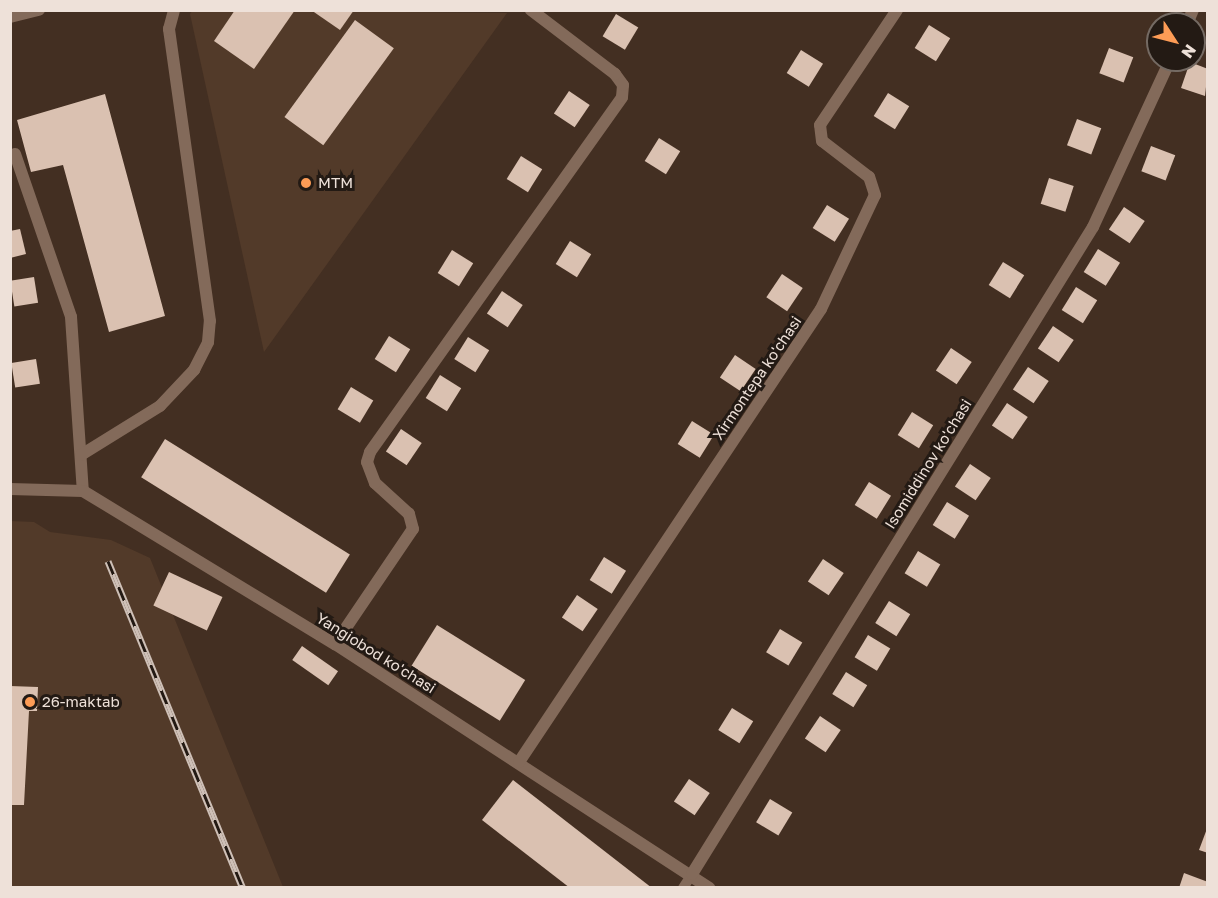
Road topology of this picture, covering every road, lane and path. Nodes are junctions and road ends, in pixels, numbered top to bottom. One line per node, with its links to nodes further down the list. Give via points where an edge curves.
1 (39, 10): 5 (street)
2 (174, 10): 8 (street, via 169,29 210,321 208,342 194,369 160,406)
3 (531, 10): 11 (street, via 615,74 623,85 622,97 370,452 367,462 375,483 414,520 413,529)
4 (897, 10): 12 (street, Xirmontepa ko'chasi, via 820,125 822,141 869,177 875,195 821,309)
5 (10, 17)
6 (1164, 72): 13 (street, Isomiddinov ko'chasi, via 1093,227)
7 (15, 154): 8 (street, via 71,316)
8 (81, 455): 10 (street)
9 (10, 489): 10 (street, Yangiobod ko'chasi)
10 (83, 491): 11 (street, Yangiobod ko'chasi)
11 (335, 644): 12 (street, Yangiobod ko'chasi)
12 (519, 762): 13 (street, Yangiobod ko'chasi)
13 (692, 874): 14 (lane); 15 (street, Yangiobod ko'chasi)
14 (683, 888)
15 (709, 888)

